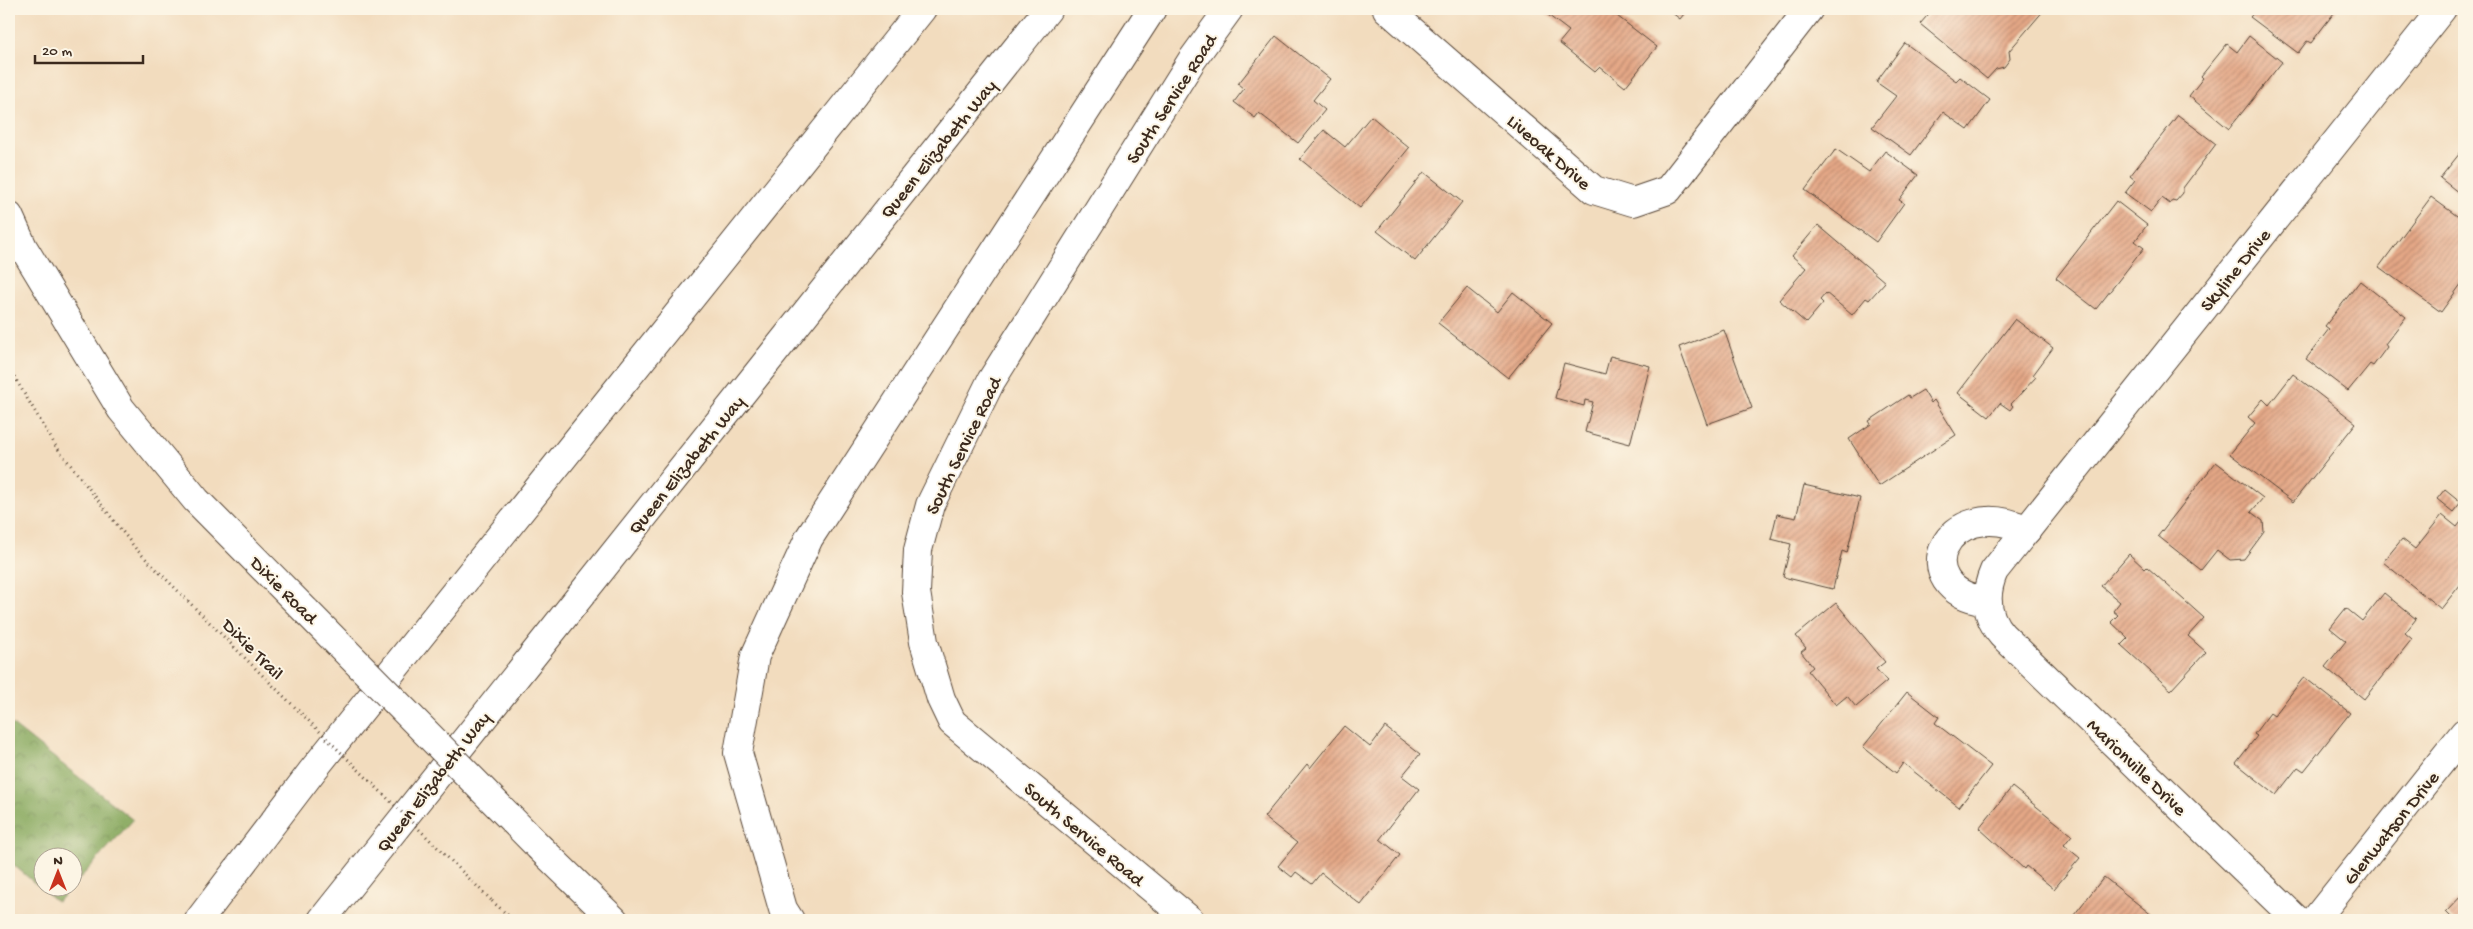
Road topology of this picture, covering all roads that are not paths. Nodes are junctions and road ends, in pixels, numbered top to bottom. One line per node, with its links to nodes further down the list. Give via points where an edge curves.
1 (922, 9): 12 (main road, via 313,770)
2 (1048, 9): 13 (main road, Queen Elizabeth Way)
3 (1152, 9): 15 (main road, via 808,538 754,656 738,753 783,909)
4 (1229, 9): 16 (main road, South Service Road, via 1192,60 990,381 930,505 918,550 916,592 924,642 941,699 952,722)
5 (1387, 9): 6 (main road, Liveoak Drive, via 1594,190 1633,202 1668,190)
6 (1809, 9)
7 (2442, 9): 9 (main road, Skyline Drive)
8 (9, 216): 14 (main road, Dixie Road, bridge, via 23,247 121,410 196,500)
9 (2027, 530): 10 (main road, Skyline Drive, via 1994,571 1988,587); 10 (main road, via 2010,522 1993,520 1964,526 1946,541 1941,563 1949,584)
10 (1987, 604): 17 (main road, Marionville Drive, via 1996,629 2011,645)
11 (2464, 733): 18 (main road, Glenwatson Drive)
12 (199, 920)
13 (322, 920)
14 (614, 920)
15 (790, 920)
16 (1190, 920)
17 (2297, 920)
18 (2315, 920)

